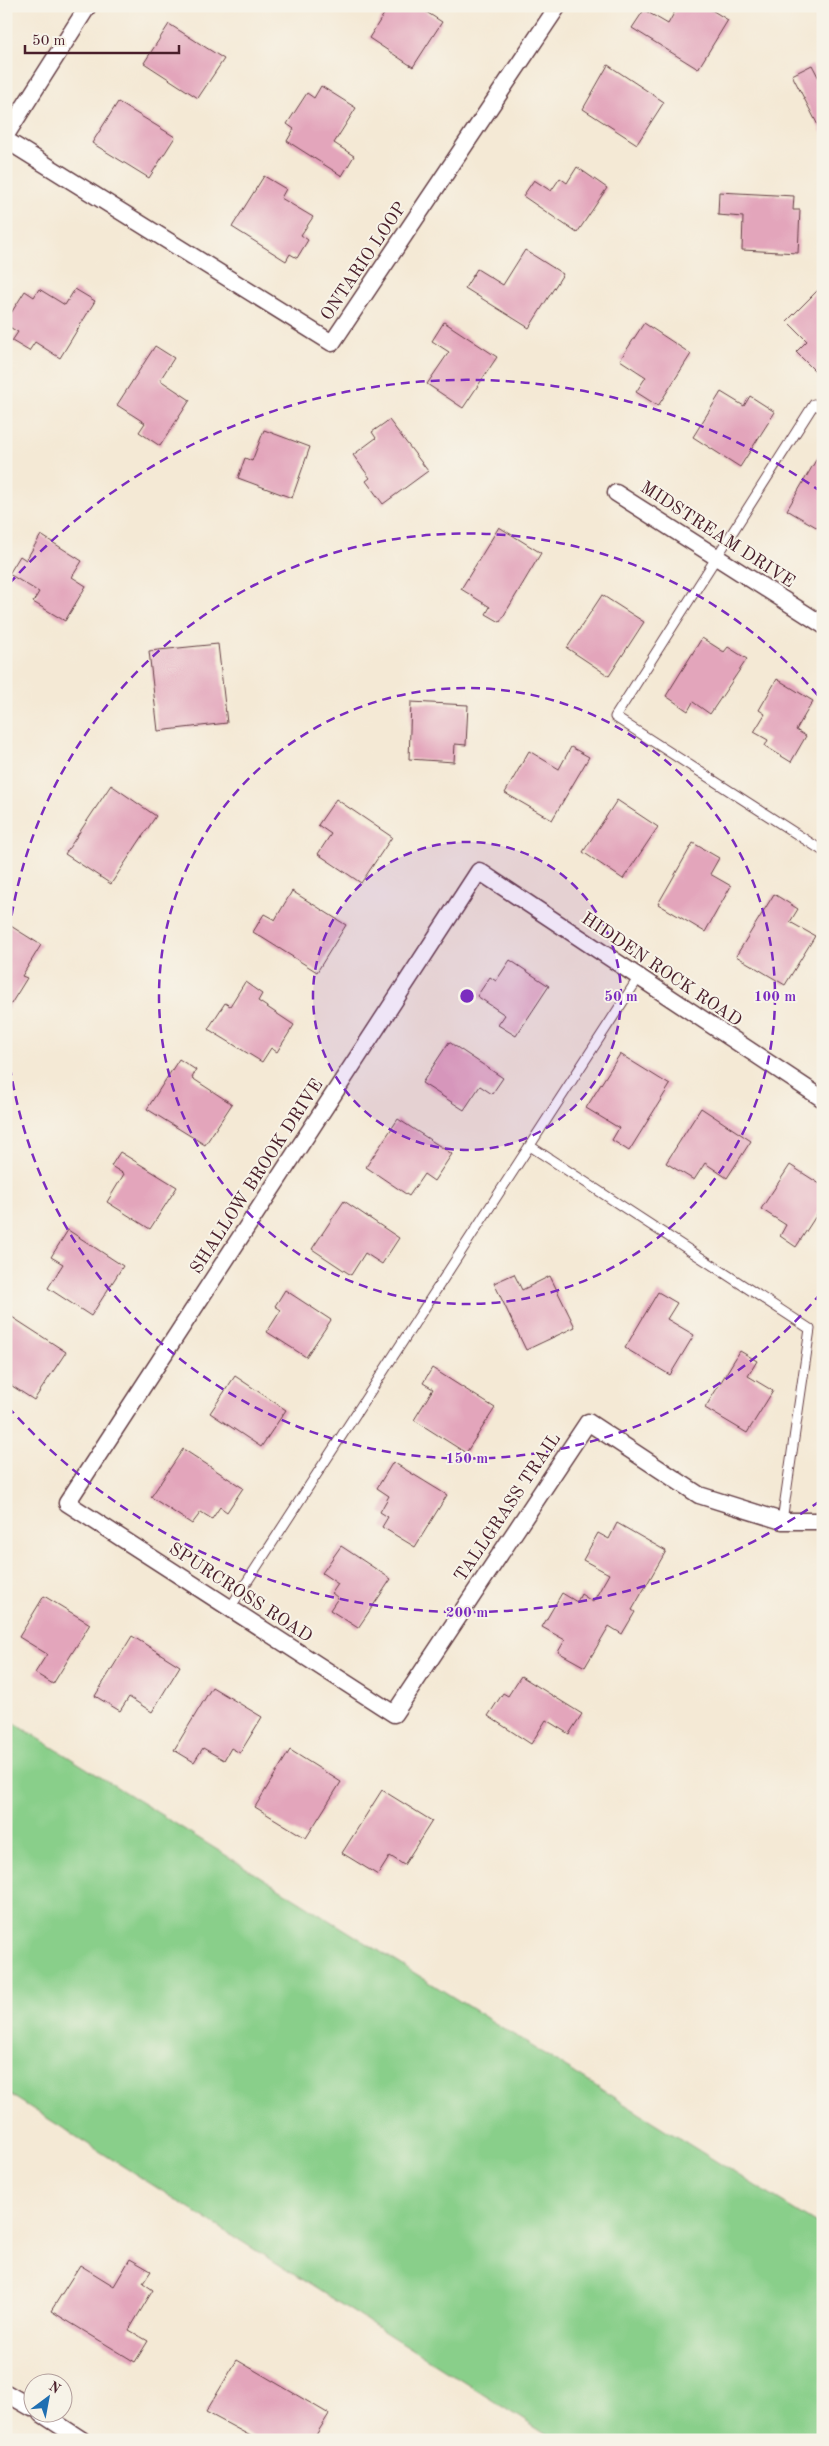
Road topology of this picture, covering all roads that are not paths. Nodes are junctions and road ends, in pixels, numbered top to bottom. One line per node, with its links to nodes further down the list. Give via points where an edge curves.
1 (88, 6): 3 (street)
2 (558, 6): 4 (street, ONTARIO LOOP, via 332,343)
3 (6, 135)
4 (6, 140)
5 (823, 409): 7 (lane, via 814,404)
6 (616, 493): 7 (street, MIDSTREAM DRIVE)
7 (716, 556): 8 (street, MIDSTREAM DRIVE); 9 (lane, via 616,717)
8 (823, 625)
9 (823, 851)
10 (479, 871): 11 (street, HIDDEN ROCK ROAD); 14 (street, SHALLOW BROOK DRIVE)
11 (639, 977): 12 (street, HIDDEN ROCK ROAD); 13 (lane)
12 (823, 1099)
13 (530, 1146): 15 (lane, via 810,1328); 17 (lane)
14 (67, 1503): 17 (street, SPURCROSS ROAD)
15 (782, 1521): 16 (street); 18 (street, TALLGRASS TRAIL, via 699,1495 588,1422)
16 (823, 1521)
17 (230, 1608): 18 (street, SPURCROSS ROAD)
18 (394, 1714)
19 (6, 2393): 20 (street)
20 (22, 2402)
21 (57, 2424): 22 (street)
22 (82, 2440)

